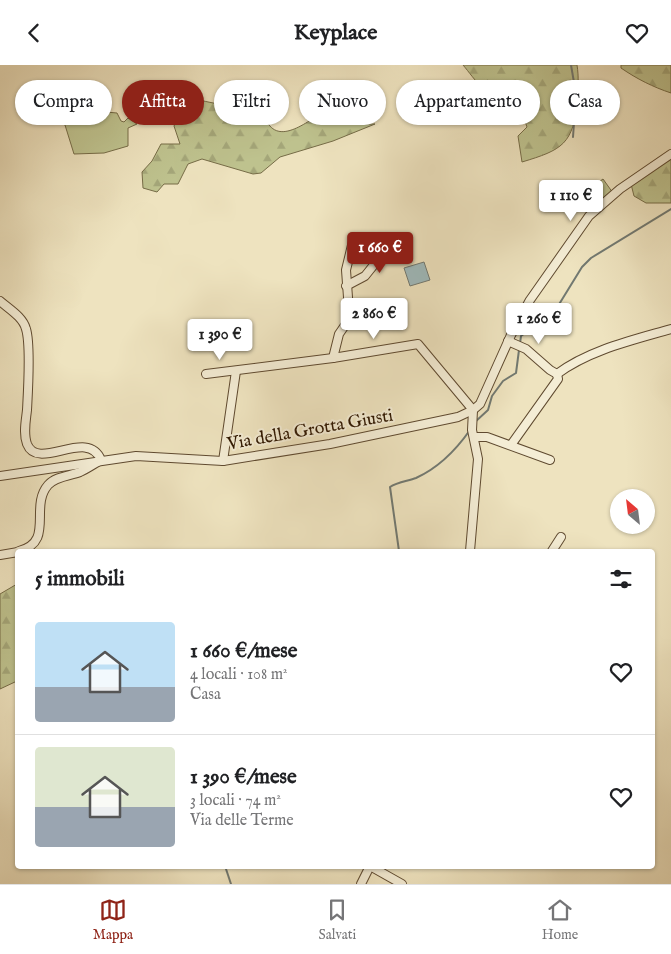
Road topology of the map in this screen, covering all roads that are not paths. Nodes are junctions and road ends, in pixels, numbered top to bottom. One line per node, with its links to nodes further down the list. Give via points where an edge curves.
1 (671, 154): 7 (street, via 620,189 589,216 530,300)
2 (354, 237): 4 (street, via 346,270)
3 (401, 238): 4 (street, via 393,241 365,276)
4 (346, 286): 8 (street, via 350,311)
5 (0, 301): 15 (street, via 26,329 28,393 25,431 28,445 39,454 90,448)
6 (671, 329): 11 (street, via 606,349 565,367)
7 (508, 341): 11 (street, via 526,349); 12 (street, via 480,404)
8 (334, 358): 9 (street); 12 (street, via 418,345)
9 (236, 371): 10 (street); 17 (street)
10 (206, 374)
11 (557, 374): 14 (street, via 558,379)
12 (473, 410): 13 (street); 17 (street, Via della Grotta Giusti, via 458,417 330,444)
13 (473, 430): 14 (street); 21 (street, via 478,459)
14 (512, 445): 16 (street)
15 (101, 460): 17 (street, Via della Grotta Giusti, via 147,456); 18 (street, Via della Grotta Giusti); 20 (street, via 47,486 41,499 38,538 33,546)
16 (550, 460)
17 (223, 461)
18 (0, 476)
19 (561, 537): 22 (street)
20 (24, 549)
21 (470, 549)
22 (553, 549)
23 (15, 552): 24 (street)
24 (0, 555)
25 (368, 869): 27 (street)
26 (375, 869): 28 (street)
27 (360, 884)
28 (402, 884)

